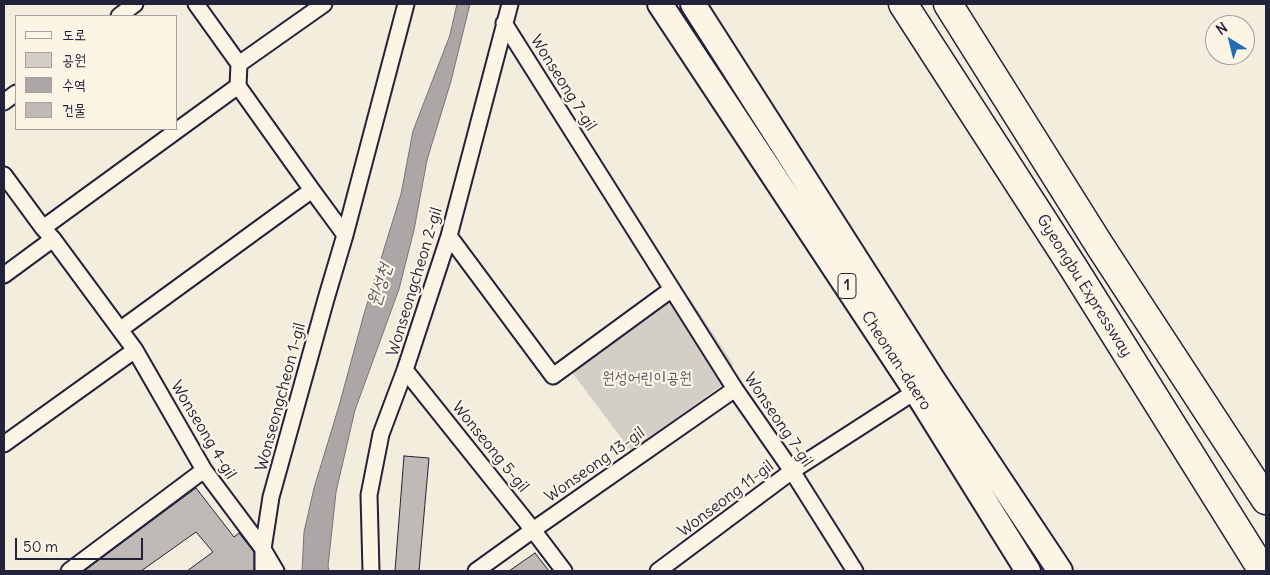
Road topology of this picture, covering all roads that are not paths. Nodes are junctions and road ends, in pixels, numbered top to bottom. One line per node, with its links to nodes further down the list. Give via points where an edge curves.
1 (135, 4): 10 (street)
2 (196, 4): 12 (street)
3 (324, 4): 12 (street)
4 (406, 4): 19 (street, Wonseongcheon 1-gil)
5 (510, 4): 11 (street, Wonseongcheon 2-gil)
6 (660, 4): 27 (main road, Cheonan-daero / 1)
7 (693, 4): 43 (main road, Cheonan-daero / 1, via 933,380)
8 (903, 4): 44 (highway, Gyeongbu Expressway, via 1073,267)
9 (948, 4): 31 (highway, via 1100,246)
10 (119, 15)
11 (504, 23): 20 (street, Wonseongcheon 2-gil); 22 (street, Wonseong 7-gil)
12 (239, 64): 13 (street)
13 (238, 86): 17 (street); 18 (street)
14 (15, 94): 15 (street)
15 (4, 102)
16 (4, 175): 18 (street, Wonseong 4-gil)
17 (312, 190): 19 (street); 23 (street)
18 (48, 234): 21 (street); 23 (street, Wonseong 4-gil)
19 (345, 235): 33 (street, Wonseongcheon 1-gil, via 272,497)
20 (449, 236): 22 (street, via 552,376); 25 (street, Wonseongcheon 2-gil)
21 (4, 275)
22 (672, 289): 26 (street, Wonseong 7-gil)
23 (121, 330): 24 (street, Wonseong 4-gil)
24 (135, 350): 28 (street); 29 (street, Wonseong 4-gil)
25 (405, 370): 32 (street, Wonseong 5-gil); 37 (street, Wonseongcheon 2-gil, via 381,434 369,494)
26 (735, 389): 30 (street, Wonseong 7-gil); 32 (street, Wonseong 13-gil)
27 (916, 391): 30 (street, Wonseong 11-gil); 42 (main road, Cheonan-daero / 1)
28 (4, 444)
29 (204, 470): 33 (street, Wonseong 4-gil); 34 (street)
30 (792, 471): 40 (street, Wonseong 11-gil); 41 (street, Wonseong 7-gil)
31 (1266, 500)
32 (533, 530): 38 (street, Wonseong 13-gil); 39 (street, Wonseong 5-gil)
33 (263, 549): 35 (street, Wonseongcheon 1-gil); 36 (street, Wonseong 4-gil)
34 (69, 571)
35 (263, 571)
36 (276, 571)
37 (371, 571)
38 (476, 571)
39 (564, 571)
40 (658, 571)
41 (855, 571)
42 (1028, 571)
43 (1060, 571)
44 (1263, 571)

